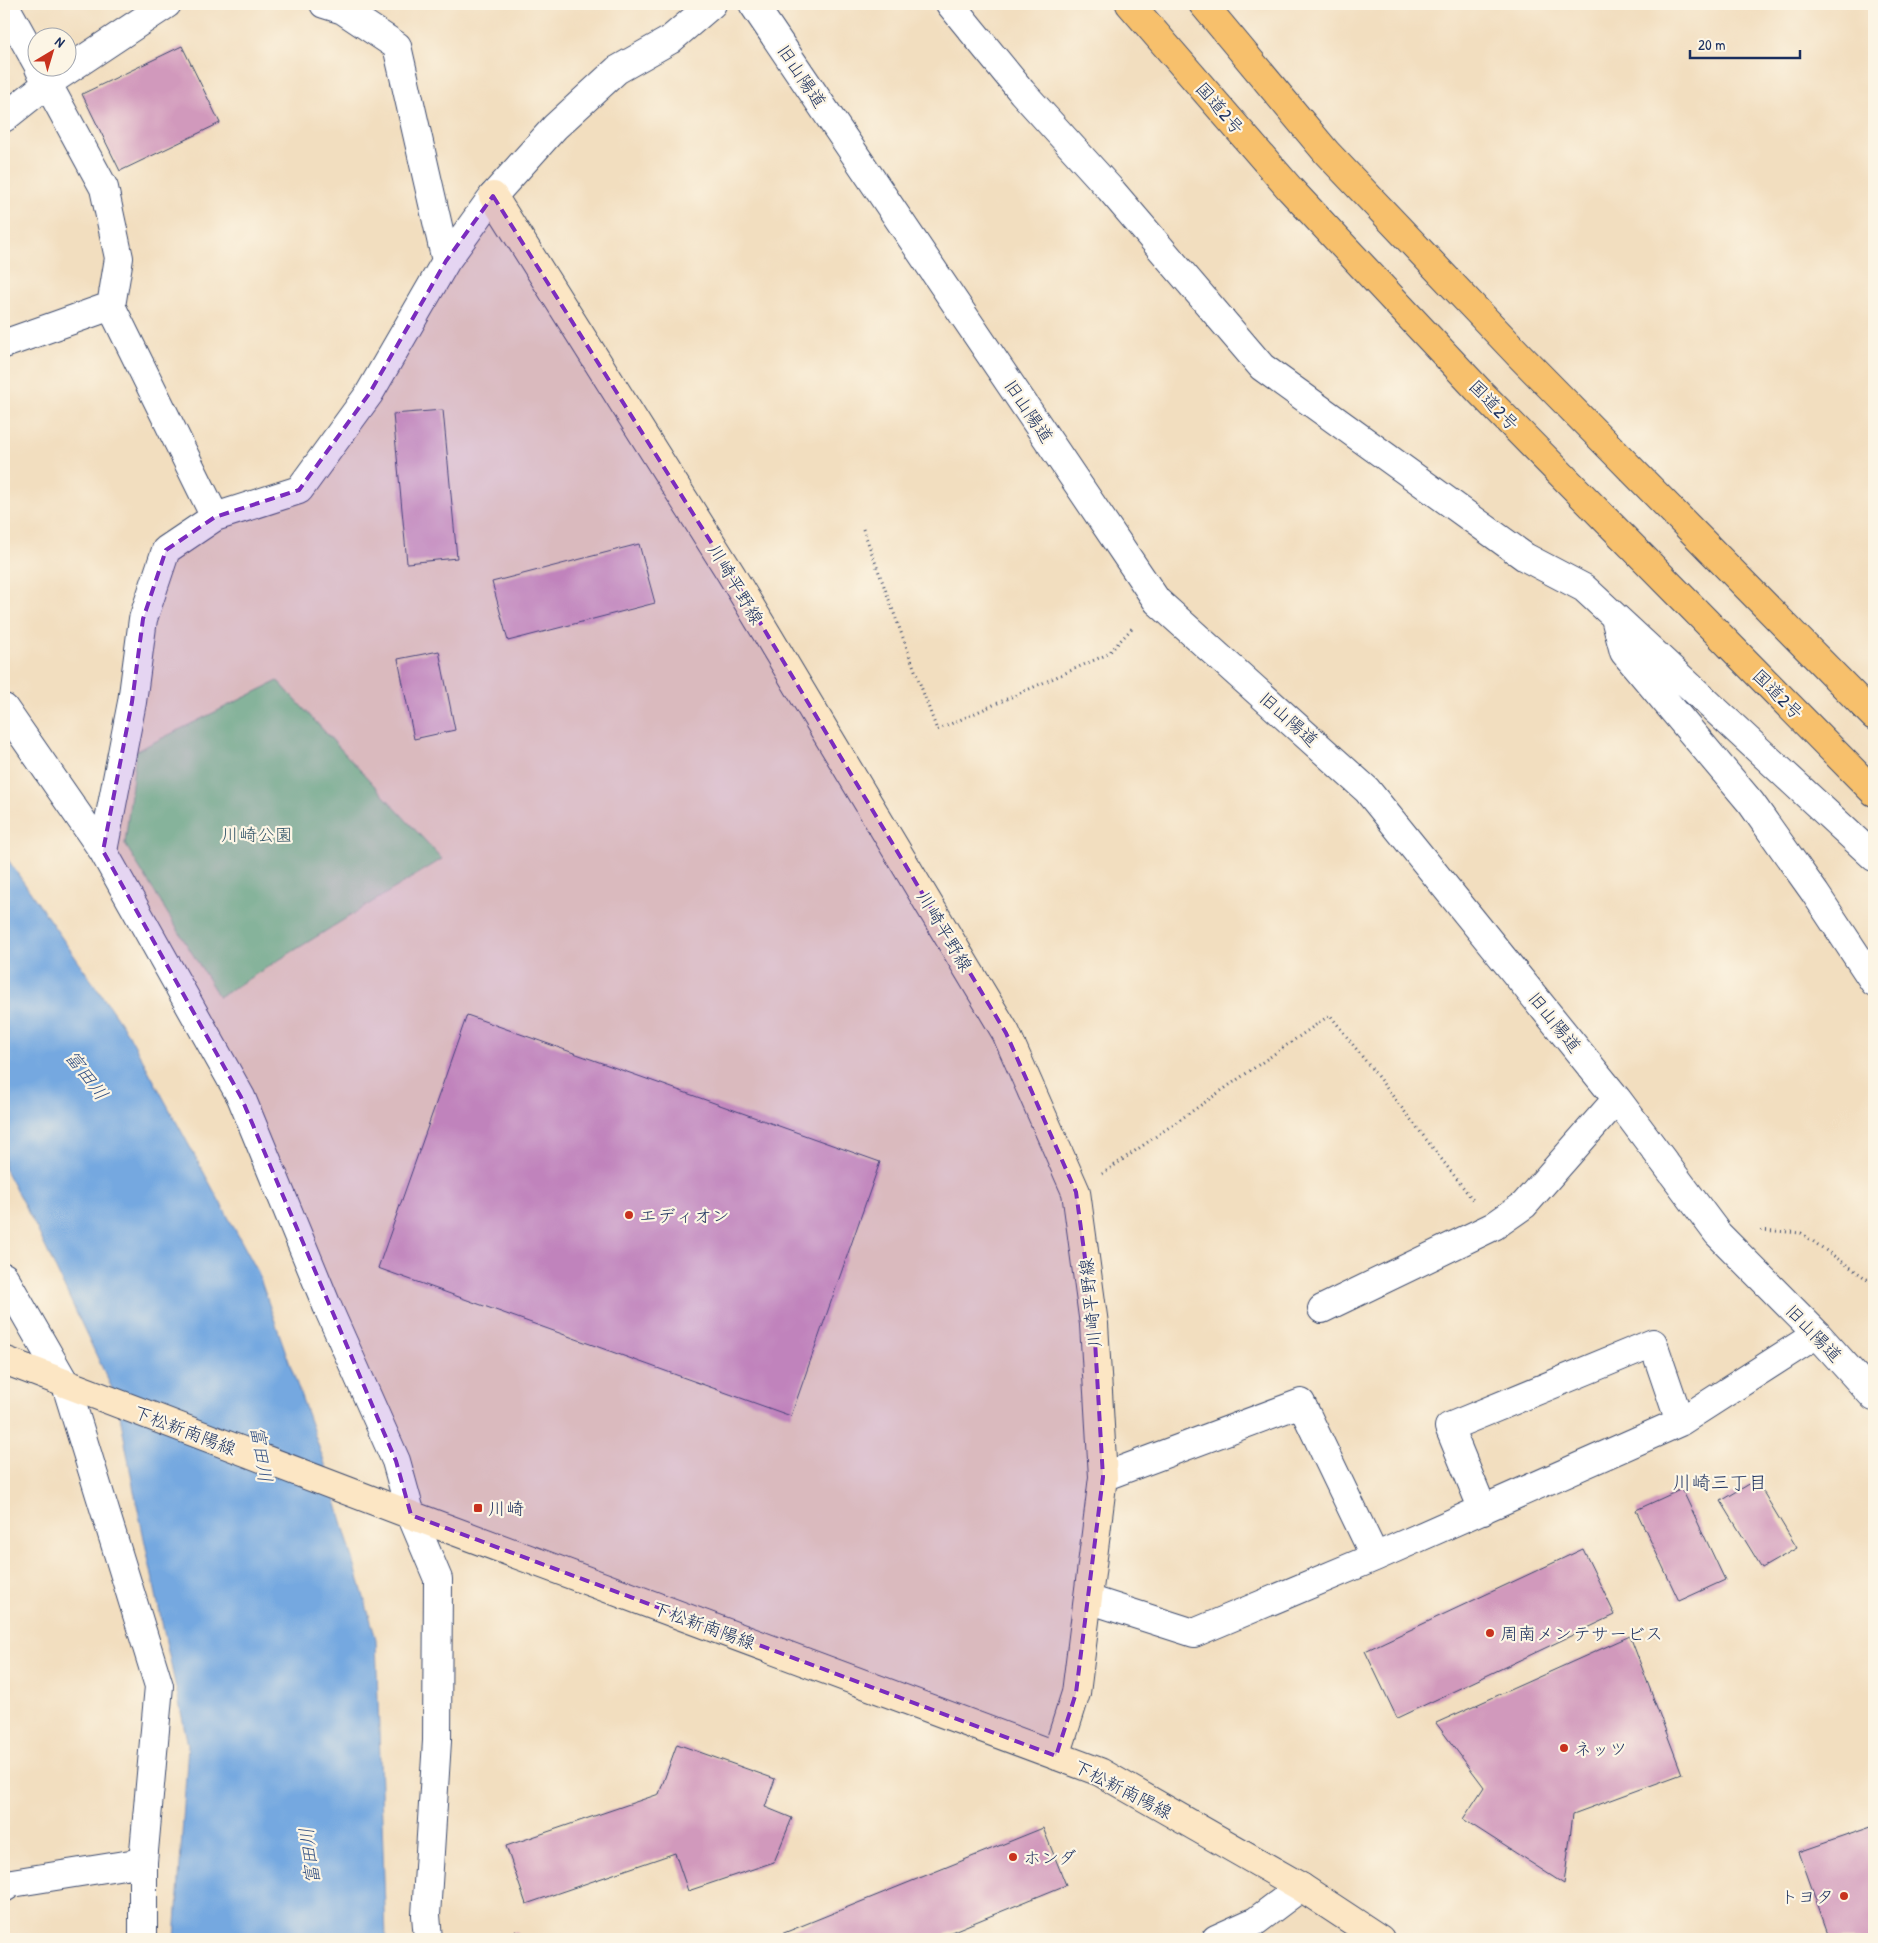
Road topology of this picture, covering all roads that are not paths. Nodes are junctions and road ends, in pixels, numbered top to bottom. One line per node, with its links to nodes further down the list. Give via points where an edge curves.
1 (4, 4): 9 (street)
2 (166, 4): 10 (street)
3 (324, 4): 15 (street, via 343,10 397,46)
4 (712, 4): 14 (street, via 670,40 617,70 555,127)
5 (753, 4): 26 (street, 旧山陽道, via 1158,600 1367,790)
6 (950, 4): 19 (street, via 1022,92 1110,189 1262,367 1525,557 1584,588)
7 (1130, 4): 22 (highway, 国道2号, via 1290,189 1469,380)
8 (1203, 4): 21 (highway, via 1327,153 1527,363)
9 (28, 47)
10 (78, 52)
11 (37, 78): 13 (street)
12 (45, 78): 16 (street, via 104,188 119,258)
13 (4, 118)
14 (493, 196): 15 (street); 34 (street, 川崎平野線, via 730,574 1006,1033 1076,1192 1094,1324)
15 (446, 261): 18 (street, via 369,394 299,490)
16 (111, 306): 17 (street); 18 (street)
17 (4, 344)
18 (215, 517): 23 (street, via 166,550 143,619 132,702)
19 (1615, 618): 24 (street); 25 (street, via 1624,652 1751,804)
20 (4, 708): 23 (street)
21 (1874, 716)
22 (1874, 792)
23 (103, 851): 36 (street, via 241,1097 327,1306 396,1461)
24 (1874, 857)
25 (1874, 982)
26 (1617, 1099): 28 (street, via 1524,1205 1494,1226); 29 (street, 旧山陽道, via 1718,1234)
27 (4, 1277): 31 (street)
28 (1322, 1309)
29 (1817, 1334): 32 (street, 旧山陽道); 33 (street)
30 (4, 1360): 31 (street, 下松新南陽線)
31 (66, 1385): 36 (street, 下松新南陽線); 40 (street, via 159,1686)
32 (1874, 1397)
33 (1680, 1422): 35 (street); 35 (street, via 1653,1343 1449,1427)
34 (1103, 1477): 37 (street, via 1301,1403); 38 (street, 川崎平野線)
35 (1483, 1510): 37 (street)
36 (410, 1515): 39 (street, 下松新南陽線); 44 (street, via 438,1579 437,1742 426,1914)
37 (1375, 1557): 38 (street, via 1194,1633)
38 (1088, 1599): 39 (street, 川崎平野線, via 1076,1693)
39 (1056, 1756): 41 (street, 下松新南陽線, via 1100,1772)
40 (143, 1862): 42 (street, via 12,1883); 43 (street)
41 (1301, 1887): 45 (street, via 1256,1921); 46 (street, 下松新南陽線)
42 (4, 1888)
43 (143, 1939)
44 (428, 1939)
45 (1216, 1939)
46 (1380, 1939)

